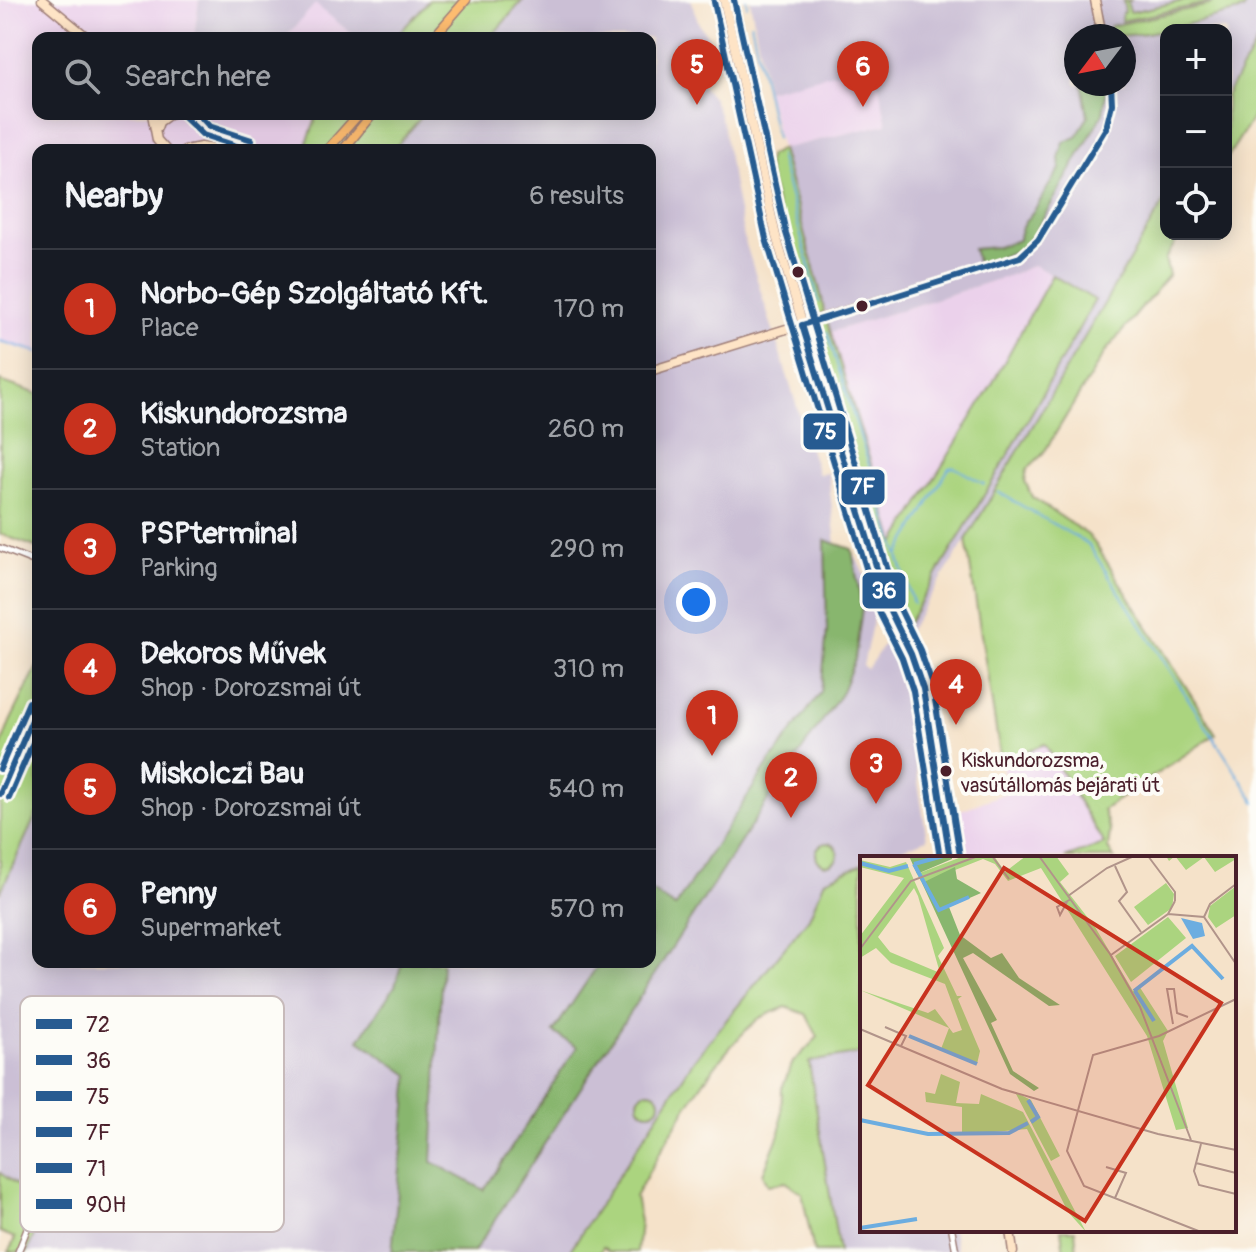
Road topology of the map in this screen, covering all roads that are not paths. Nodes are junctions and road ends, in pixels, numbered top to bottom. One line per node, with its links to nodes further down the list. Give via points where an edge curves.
1 (42, 0): 6 (main road)
2 (466, 0): 7 (main road)
3 (724, 0): 21 (main road, via 769,208)
4 (1095, 0): 5 (main road)
5 (1100, 24)
6 (81, 32)
7 (438, 32)
8 (1112, 96): 21 (main road, via 1106,128 1027,252)
9 (154, 120): 15 (main road)
10 (162, 120): 15 (main road)
11 (190, 120): 14 (main road)
12 (353, 120): 19 (main road)
13 (367, 120): 20 (main road)
14 (194, 127): 17 (main road); 18 (main road)
15 (156, 128): 16 (main road)
16 (161, 144)
17 (191, 144)
18 (231, 144)
19 (331, 144)
20 (348, 144)
21 (802, 325): 22 (main road); 27 (main road, via 890,611 923,689)
22 (656, 369)
23 (0, 548): 24 (street)
24 (32, 561)
25 (32, 722): 26 (main road)
26 (0, 794)
27 (950, 856)
28 (26, 1232): 31 (street)
29 (952, 1232): 32 (street)
30 (1010, 1232): 33 (main road)
31 (18, 1252)
32 (956, 1252)
33 (1013, 1252)

